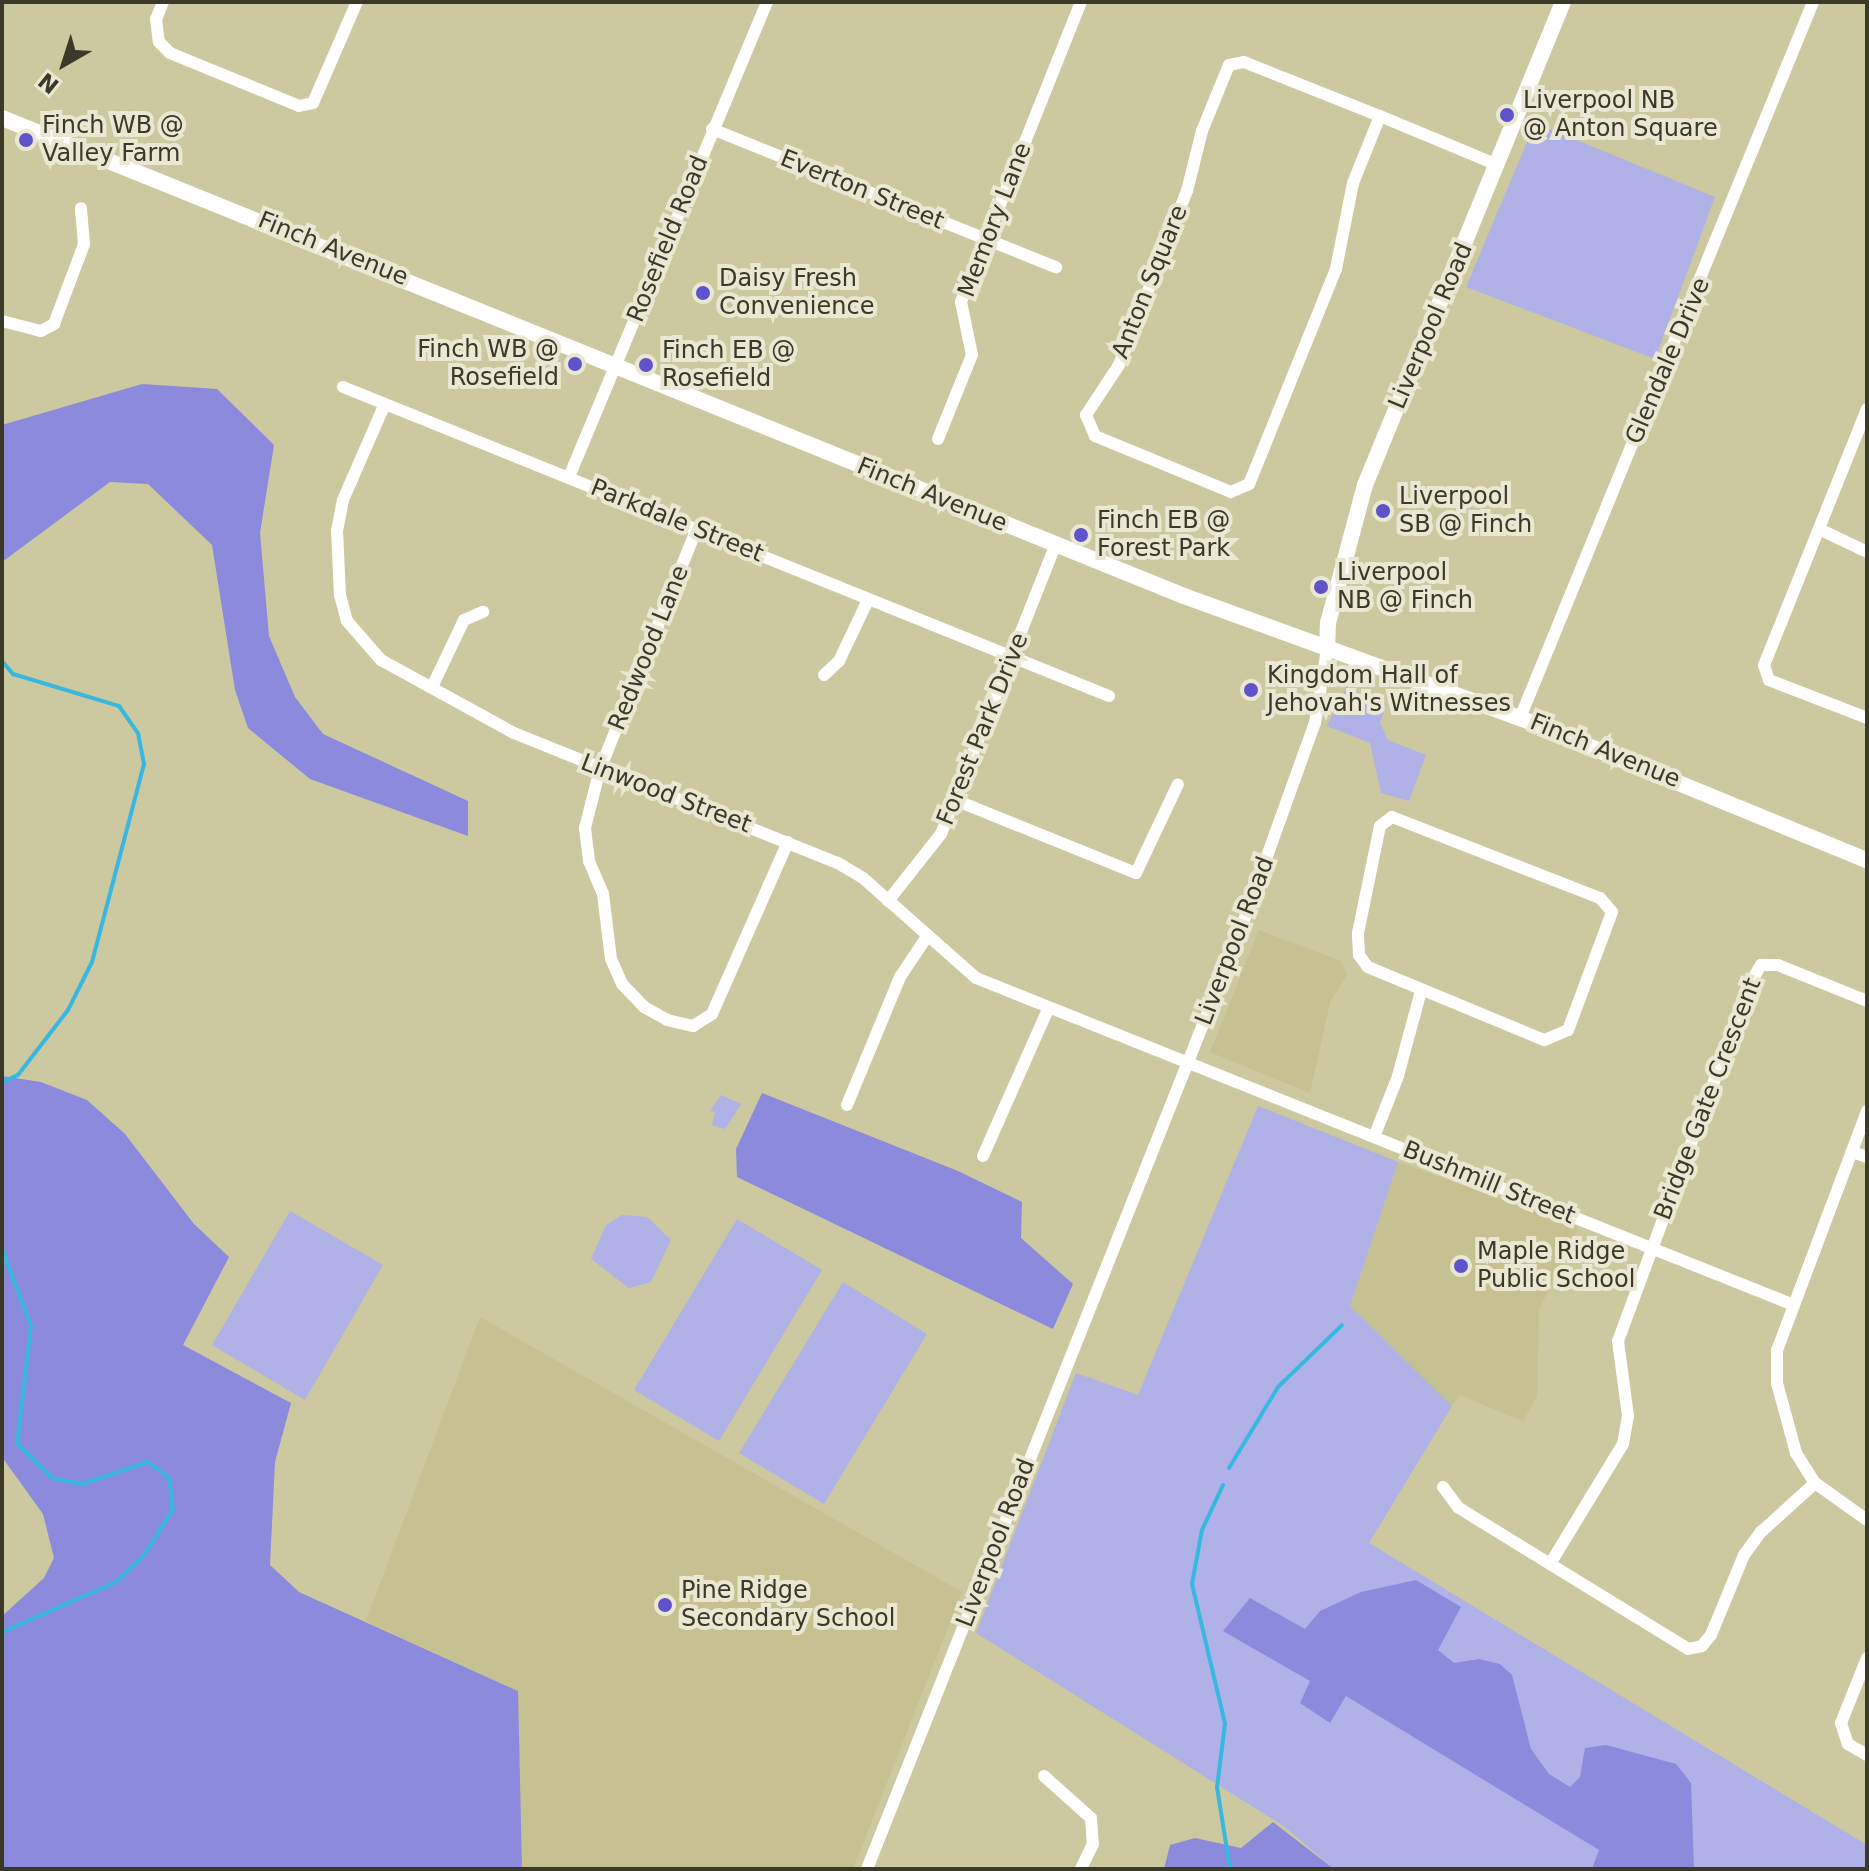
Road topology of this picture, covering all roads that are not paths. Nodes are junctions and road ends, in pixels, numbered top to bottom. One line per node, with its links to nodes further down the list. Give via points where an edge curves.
1 (163, 2): 2 (street, via 156,19 159,42 170,53 299,106 313,103)
2 (357, 2)
3 (767, 2): 9 (street, Rosefield Road)
4 (1081, 2): 12 (street, Memory Lane)
5 (1563, 2): 10 (main road, Liverpool Road)
6 (1813, 2): 32 (street, Glendale Drive)
7 (1380, 116): 7 (street, Anton Square, via 1244,62 1229,65 1119,365 1086,415 1095,436 1231,492 1249,484 1336,269 1353,183); 10 (street, Anton Square)
8 (2, 118): 15 (main road, Finch Avenue)
9 (712, 129): 12 (street, Everton Street); 15 (street, Rosefield Road)
10 (1498, 165): 27 (main road, Liverpool Road, via 1365,485 1328,623)
11 (81, 208): 14 (street, via 84,244 54,324 41,331)
12 (985, 239): 13 (street, Everton Street); 19 (street, Memory Lane, via 961,302 972,355)
13 (1056, 267)
14 (2, 321)
15 (616, 366): 20 (street, Rosefield Road); 23 (main road, Finch Avenue)
16 (343, 387): 17 (street, Parkdale Street)
17 (384, 406): 20 (street, Parkdale Street); 30 (street, Linwood Street, via 343,500 337,530 340,595 360,642 381,660)
18 (1867, 409): 22 (street)
19 (938, 439)
20 (569, 477): 21 (street, Parkdale Street)
21 (697, 528): 25 (street, Parkdale Street); 34 (street, Redwood Lane)
22 (1819, 529): 24 (street); 33 (street, via 1764,665 1769,680)
23 (1056, 544): 27 (main road, Finch Avenue); 28 (street, Forest Park Drive)
24 (1867, 552)
25 (868, 600): 28 (street, Parkdale Street); 29 (street, via 839,661)
26 (483, 612): 30 (street, via 464,620)
27 (1327, 650): 32 (main road, Finch Avenue); 44 (street, Liverpool Road, via 1315,723 1288,804)
28 (1011, 656): 31 (street, Parkdale Street); 36 (street, Forest Park Drive)
29 (824, 675)
30 (432, 687): 34 (street, Linwood Street, via 514,733)
31 (1109, 696)
32 (1520, 718): 38 (main road, Finch Avenue)
33 (1867, 718)
34 (600, 769): 37 (street, Linwood Street); 37 (street, Redwood Lane, via 585,828 589,861 603,894 611,959 622,984 644,1007 667,1020 693,1026 712,1014)
35 (1178, 784): 36 (street, via 1136,873)
36 (955, 800): 39 (street, Forest Park Drive, via 941,834)
37 (788, 842): 39 (street, Linwood Street, via 838,863)
38 (1867, 860)
39 (888, 901): 40 (street, Linwood Street)
40 (926, 938): 43 (street, Linwood Street, via 976,978); 45 (street, via 900,977)
41 (1421, 991): 41 (street, via 1544,1040 1556,1037 1568,1030 1582,1000 1612,912 1600,898 1392,817 1380,826 1358,933 1359,955 1368,967); 47 (street, via 1398,1076)
42 (1867, 1001): 51 (street, Bridge Gate Crescent, via 1778,965 1761,965)
43 (1048, 1009): 44 (street, Linwood Street); 49 (street)
44 (1187, 1063): 47 (street, Bushmill Street); 60 (street, Liverpool Road)
45 (847, 1105)
46 (1867, 1111): 48 (street)
47 (1374, 1137): 51 (street, Bushmill Street)
48 (1852, 1152): 50 (street); 52 (street)
49 (983, 1156)
50 (1867, 1157)
51 (1651, 1249): 52 (street, Bushmill Street); 56 (street, via 1618,1341 1628,1416 1623,1444)
52 (1791, 1304): 53 (street, via 1777,1350 1777,1383 1796,1453)
53 (1815, 1483): 55 (street); 56 (street, via 1761,1532 1744,1555 1702,1646 1688,1649)
54 (1443, 1487): 56 (street, via 1459,1508)
55 (1867, 1520)
56 (1550, 1564)
57 (1867, 1658): 58 (street, via 1841,1723 1848,1744)
58 (1867, 1755)
59 (1044, 1776): 61 (street, via 1091,1818 1093,1844)
60 (867, 1869)
61 (1081, 1869)

